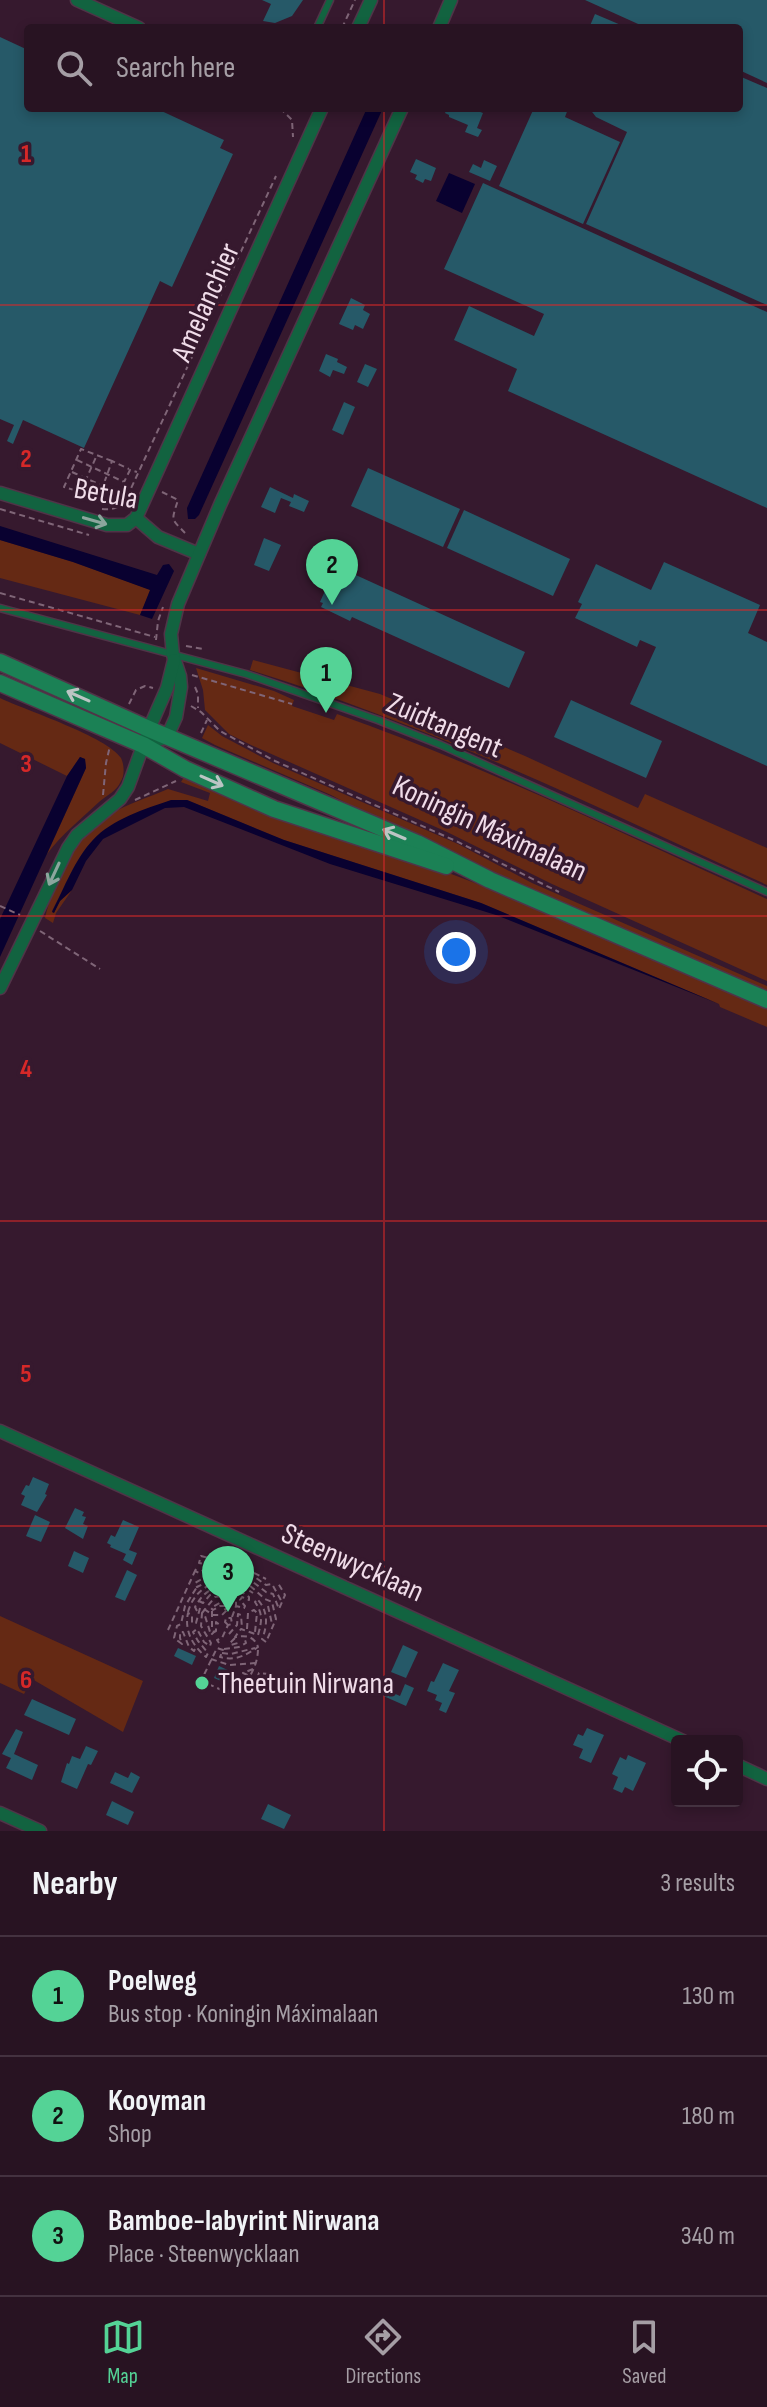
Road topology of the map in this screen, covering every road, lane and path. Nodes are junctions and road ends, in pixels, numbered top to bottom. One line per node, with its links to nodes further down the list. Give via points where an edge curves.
1 (77, 0): 6 (street)
2 (330, 0): 7 (lane)
3 (355, 0): 8 (path)
4 (371, 0): 9 (street)
5 (451, 0): 10 (street)
6 (130, 24)
7 (319, 24)
8 (344, 24)
9 (360, 24)
10 (441, 24)
11 (284, 112): 14 (path, via 292,120)
12 (318, 112): 27 (street, Amelanchier)
13 (400, 112): 33 (street)
14 (293, 138)
15 (280, 166): 22 (path)
16 (97, 455): 17 (path, via 81,449); 18 (path); 19 (path)
17 (76, 459): 19 (path); 21 (path)
18 (112, 461): 20 (path); 23 (path)
19 (92, 467): 23 (path); 24 (path)
20 (130, 470): 22 (path); 25 (path)
21 (71, 471): 24 (path); 28 (path, via 64,487)
22 (138, 473): 27 (path, via 135,480)
23 (108, 475): 25 (path); 26 (path)
24 (87, 478): 26 (path); 28 (path)
25 (124, 482): 30 (path)
26 (103, 486): 30 (path); 31 (path)
27 (150, 486): 32 (street, Amelanchier); 33 (path, via 178,500 173,517 177,527 187,530)
28 (80, 492): 31 (path)
29 (0, 493): 32 (street, Betula, one-way to 32, via 107,525 127,525)
30 (119, 493): 31 (path)
31 (98, 498)
32 (136, 518): 33 (street, Betula, via 158,537)
33 (194, 552): 39 (street, via 173,618)
34 (0, 593): 36 (path)
35 (0, 608): 39 (lane, Zuidtangent)
36 (156, 637)
37 (185, 645): 38 (path)
38 (203, 649)
39 (174, 658): 46 (street); 47 (street, via 181,687); 52 (lane, Zuidtangent, via 246,674 441,745)
40 (0, 662): 46 (main road, Koningin Máximalaan, one-way to 40)
41 (190, 675): 43 (path)
42 (0, 683): 46 (main road, Koningin Máximalaan)
43 (292, 704)
44 (198, 709): 45 (path, Koningin Máximalaan)
45 (207, 720): 48 (path); 53 (path, Koningin Máximalaan, via 275,761)
46 (146, 737): 47 (main road, Koningin Máximalaan); 49 (main road, Koningin Máximalaan); 55 (street, one-way to 55, via 128,787 77,835)
47 (167, 737): 48 (main road, Koningin Máximalaan)
48 (193, 748): 51 (main road, Koningin Máximalaan, one-way to 48, via 417,843)
49 (185, 769): 50 (path, via 178,780); 51 (main road, Koningin Máximalaan, one-way to 51, via 274,809)
50 (126, 804)
51 (490, 880): 58 (main road, Koningin Máximalaan)
52 (767, 892)
53 (568, 896)
54 (1, 907): 55 (path)
55 (26, 920): 56 (path); 57 (street)
56 (100, 969)
57 (0, 988)
58 (767, 1000)
59 (0, 1431): 103 (street, Steenwycklaan)
60 (238, 1566): 61 (path); 62 (path); 67 (path, via 214,1553 209,1557 219,1560 196,1570)
61 (216, 1571): 63 (path); 67 (path)
62 (253, 1572): 65 (path); 74 (path, via 272,1584)
63 (245, 1573)
64 (249, 1579): 66 (path, via 237,1584); 74 (path, via 273,1594 279,1609); 85 (path, via 248,1584 272,1602)
65 (266, 1579)
66 (234, 1580): 67 (path, via 234,1575 221,1575); 81 (path, via 202,1589)
67 (194, 1583): 83 (path); 84 (path)
68 (278, 1583): 74 (path, via 285,1595)
69 (239, 1590): 70 (path); 73 (path, via 215,1587); 75 (path, via 249,1600 242,1597 244,1608)
70 (253, 1593)
71 (224, 1594): 73 (path); 78 (path); 80 (path, via 230,1597 212,1606)
72 (236, 1595): 75 (path)
73 (199, 1600): 78 (path, via 195,1610)
74 (282, 1602)
75 (236, 1606): 96 (path, via 224,1643)
76 (268, 1606): 85 (path)
77 (228, 1608): 79 (path); 80 (path); 80 (path, via 222,1615)
78 (201, 1610): 80 (path); 81 (path, via 196,1623); 90 (path, via 211,1635); 95 (path, via 201,1626 211,1643 193,1630 206,1657)
79 (221, 1611)
80 (212, 1612): 90 (path)
81 (188, 1613): 95 (path)
82 (259, 1613): 85 (path, via 257,1599 266,1615 266,1642); 89 (path, via 254,1633); 89 (path, via 248,1613)
83 (175, 1616): 84 (path); 88 (path)
84 (178, 1624): 95 (path, via 174,1638 182,1644 183,1632 189,1647)
85 (272, 1625)
86 (221, 1626): 90 (path, via 216,1622)
87 (241, 1629): 89 (path); 91 (path, via 238,1614); 92 (path)
88 (168, 1630)
89 (247, 1630)
90 (214, 1632)
91 (229, 1634)
92 (235, 1637): 94 (path, via 230,1643); 97 (path, via 251,1637)
93 (245, 1640): 98 (path)
94 (238, 1643)
95 (196, 1648)
96 (217, 1648): 98 (path); 99 (path)
97 (257, 1648): 98 (path); 100 (path)
98 (222, 1652)
99 (211, 1659): 100 (path, via 229,1665); 102 (path, via 202,1681 228,1693 230,1686 255,1684 259,1673)
100 (256, 1663): 101 (path)
101 (253, 1669)
102 (269, 1674)
103 (671, 1736)
104 (743, 1768): 105 (street)
105 (767, 1779)
106 (0, 1813): 107 (street)
107 (40, 1831)

